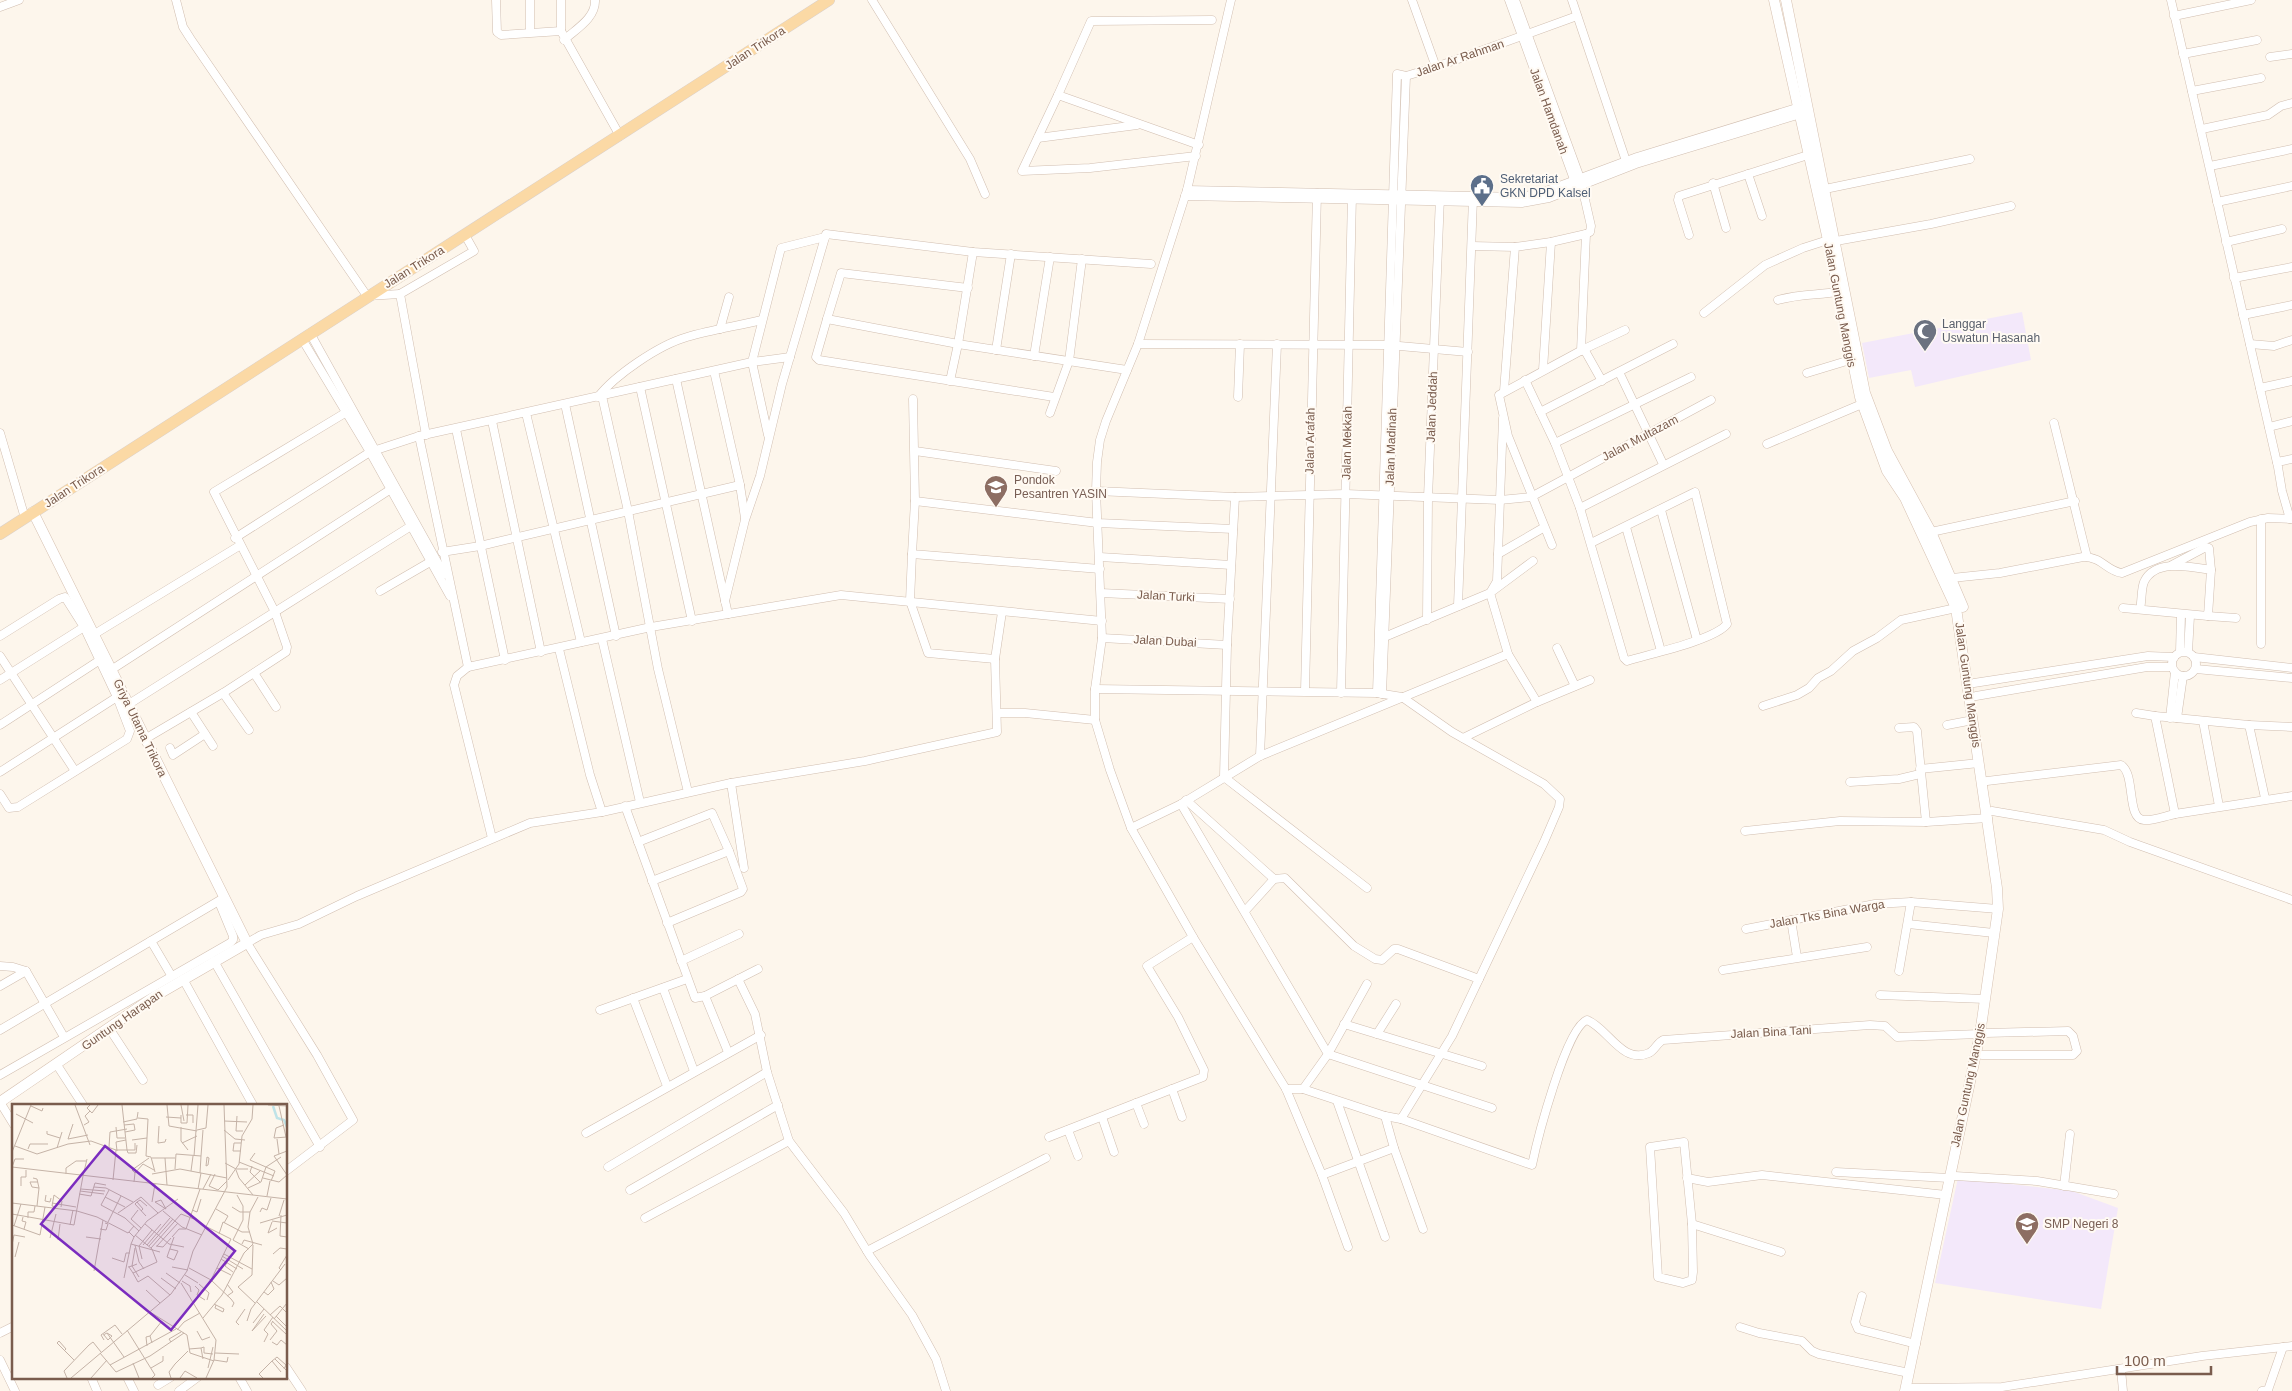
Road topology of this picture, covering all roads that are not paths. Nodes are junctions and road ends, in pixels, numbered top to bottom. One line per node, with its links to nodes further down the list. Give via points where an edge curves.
1 (19, 0): 18 (street)
2 (176, 0): 86 (street, via 183,27 190,38)
3 (496, 0): 23 (street, via 498,34)
4 (530, 0): 23 (street)
5 (561, 0): 22 (street)
6 (595, 0): 25 (street, via 591,16)
7 (829, 0): 41 (main road, Jalan Trikora)
8 (872, 0): 56 (street, via 970,158)
9 (1231, 0): 43 (street)
10 (1412, 0): 30 (street)
11 (1509, 0): 24 (street, Jalan Hamdanah)
12 (1515, 0): 24 (street, Jalan Hamdanah)
13 (1572, 0): 19 (street)
14 (1774, 0): 36 (street, Jalan Guntung Manggis)
15 (1786, 0): 36 (street, Jalan Guntung Manggis)
16 (2170, 0): 20 (street)
17 (2251, 0): 20 (street)
18 (0, 7)
19 (1577, 16): 24 (street, Jalan Ar Rahman); 48 (street)
20 (2174, 16): 27 (street)
21 (1212, 20): 34 (street, via 1091,21)
22 (561, 31): 23 (street); 25 (street)
23 (530, 32)
24 (1525, 36): 30 (street, Jalan Ar Rahman); 51 (street, Jalan Hamdanah)
25 (564, 40): 41 (street)
26 (2257, 40): 27 (street)
27 (2183, 54): 33 (street)
28 (2292, 54): 29 (street)
29 (2270, 56)
30 (1436, 68): 31 (street, Jalan Ar Rahman)
31 (1406, 76): 39 (street); 40 (street, Jalan Ar Rahman, via 1398,74)
32 (2261, 78): 33 (street)
33 (2192, 91): 38 (street)
34 (1058, 95): 37 (street); 42 (street)
35 (2292, 103): 38 (street, via 2268,115)
36 (1804, 110): 45 (street, Jalan Guntung Manggis); 48 (street); 51 (street); 54 (street, Jalan Guntung Manggis)
37 (1140, 124): 42 (street); 43 (street)
38 (2202, 129): 49 (street)
39 (1404, 131): 40 (street); 59 (street)
40 (1395, 132): 59 (street)
41 (620, 136): 67 (main road, Jalan Trikora)
42 (1038, 138): 46 (street, via 1022,171 1090,168)
43 (1198, 145): 46 (street)
44 (2292, 149): 49 (street)
45 (1808, 154): 50 (street); 71 (street, Jalan Guntung Manggis)
46 (1196, 156): 55 (street)
47 (1970, 159): 54 (street)
48 (1626, 162): 51 (street)
49 (2210, 166): 62 (street)
50 (1748, 174): 52 (street); 64 (street)
51 (1579, 183): 61 (street, via 1549,198 1522,203); 68 (street, Jalan Hamdanah, via 1591,226)
52 (1713, 183): 65 (street); 69 (street, via 1678,198)
53 (2292, 186): 62 (street)
54 (1825, 189): 71 (street, Jalan Guntung Manggis)
55 (1186, 193): 57 (street); 99 (street)
56 (985, 194)
57 (1317, 195): 58 (street); 106 (street, Jalan Arafah)
58 (1352, 196): 59 (street); 102 (street, Jalan Mekkah)
59 (1397, 197): 60 (street); 105 (street, Jalan Madinah)
60 (1440, 198): 61 (street); 107 (street, Jalan Jeddah)
61 (1473, 199): 74 (street)
62 (2217, 202): 73 (street)
63 (2011, 206): 71 (street, via 1940,223)
64 (1762, 216)
65 (1726, 228)
66 (2282, 230): 73 (street)
67 (465, 234): 85 (street, via 474,251); 86 (main road, Jalan Trikora)
68 (1586, 234): 72 (street); 109 (street, Jalan Hamdanah)
69 (1689, 235)
70 (824, 237): 76 (street, via 828,233); 93 (street, via 781,248); 112 (street)
71 (1832, 241): 84 (street, Jalan Guntung Manggis); 90 (street, via 1803,248 1764,265); 193 (street, Jalan Guntung Manggis, via 1865,393 1887,451)
72 (1551, 242): 75 (street); 118 (street)
73 (2226, 242): 82 (street)
74 (1472, 246): 75 (street); 110 (street)
75 (1515, 247): 129 (street)
76 (973, 252): 77 (street); 83 (street)
77 (1010, 254): 78 (street); 108 (street)
78 (1050, 257): 79 (street); 111 (street)
79 (1082, 259): 80 (street); 114 (street)
80 (1151, 264)
81 (2292, 267): 82 (street)
82 (2234, 278): 91 (street)
83 (968, 288): 92 (street, via 841,272); 98 (street)
84 (1838, 292): 88 (street, via 1807,297 1797,294); 113 (street, Jalan Guntung Manggis)
85 (400, 294): 86 (street); 151 (street)
86 (367, 296): 96 (main road, Jalan Trikora)
87 (729, 297): 94 (street)
88 (1778, 300)
89 (2292, 305): 91 (street)
90 (1704, 313)
91 (2243, 315): 104 (street)
92 (827, 319): 98 (street); 124 (street, via 816,357 819,360)
93 (762, 320): 94 (street); 115 (street)
94 (720, 329): 130 (street, via 674,342 632,366 607,385)
95 (1625, 330): 109 (street)
96 (306, 336): 138 (street); 155 (street); 182 (main road, Jalan Trikora)
97 (2292, 340): 104 (street, via 2274,346)
98 (958, 344): 108 (street); 124 (street)
99 (1138, 344): 100 (street); 117 (street)
100 (1240, 344): 101 (street); 132 (street)
101 (1277, 344): 106 (street); 167 (street)
102 (1350, 344): 105 (street); 106 (street); 166 (street, Jalan Mekkah)
103 (1673, 344): 119 (street)
104 (2250, 344): 128 (street)
105 (1391, 345): 107 (street); 169 (street, Jalan Madinah)
106 (1312, 346): 168 (street, Jalan Arafah)
107 (1434, 349): 110 (street); 173 (street, Jalan Jeddah)
108 (996, 350): 111 (street)
109 (1582, 350): 118 (street); 126 (street)
110 (1468, 352): 174 (street)
111 (1034, 356): 114 (street)
112 (790, 357): 115 (street); 152 (street)
113 (1850, 360): 120 (street); 137 (street, Jalan Guntung Manggis)
114 (1069, 361): 117 (street); 131 (street)
115 (752, 362): 116 (street); 152 (street)
116 (714, 370): 122 (street); 162 (street)
117 (1127, 370): 164 (street, via 1100,440)
118 (1543, 370): 123 (street)
119 (1619, 372): 126 (street); 136 (street)
120 (1807, 373)
121 (1691, 377): 136 (street)
122 (676, 379): 127 (street); 165 (street)
123 (1525, 380): 129 (street); 139 (street)
124 (950, 381): 131 (street)
125 (2292, 381): 128 (street)
126 (1602, 382): 139 (street)
127 (640, 387): 130 (street); 178 (street)
128 (2260, 388): 146 (street)
129 (1504, 392): 142 (street, via 1498,397)
130 (600, 396): 135 (street); 181 (street)
131 (1054, 397): 141 (street)
132 (1238, 397)
133 (913, 398): 156 (street)
134 (1711, 400): 149 (street, Jalan Multazam)
135 (565, 404): 140 (street); 185 (street)
136 (1635, 404): 149 (street); 153 (street)
137 (1862, 404): 154 (street); 223 (street, Jalan Guntung Manggis, via 1887,471 1905,498)
138 (345, 412): 155 (street); 196 (street, via 214,492)
139 (1540, 412): 153 (street)
140 (526, 413): 143 (street); 190 (street)
141 (1050, 413)
142 (1503, 418): 171 (street); 175 (street)
143 (492, 421): 147 (street); 195 (street)
144 (2292, 421): 146 (street)
145 (2054, 423): 177 (street)
146 (2269, 426): 158 (street)
147 (456, 429): 151 (street); 200 (street)
148 (0, 433): 182 (street)
149 (1650, 433): 159 (street); 161 (street, Jalan Multazam)
150 (1726, 434): 159 (street)
151 (422, 436): 155 (street); 201 (street)
152 (769, 439): 186 (street)
153 (1555, 443): 161 (street)
154 (1767, 444)
155 (373, 451): 163 (street); 196 (street); 214 (street, via 434,554)
156 (915, 451): 160 (street); 176 (street)
157 (2292, 459): 158 (street)
158 (2277, 462): 172 (street)
159 (1663, 464): 179 (street)
160 (1056, 471)
161 (1568, 477): 171 (street, Jalan Multazam); 179 (street)
162 (740, 485): 165 (street); 186 (street)
163 (391, 489): 188 (street); 212 (street)
164 (1096, 491): 170 (street); 187 (street)
165 (702, 494): 178 (street); 220 (street)
166 (1346, 494): 168 (street); 169 (street); 276 (street, Jalan Mekkah)
167 (1272, 495): 168 (street); 170 (street); 274 (street)
168 (1309, 495): 272 (street, Jalan Arafah)
169 (1386, 496): 173 (street); 242 (street, Jalan Madinah)
170 (1234, 497): 192 (street)
171 (1531, 497): 175 (street); 191 (street)
172 (2288, 497): 184 (street)
173 (1428, 498): 174 (street); 234 (street, Jalan Jeddah)
174 (1463, 499): 175 (street); 221 (street)
175 (1500, 500): 203 (street)
176 (915, 501): 187 (street); 202 (street)
177 (2075, 501): 193 (street); 205 (street)
178 (666, 502): 181 (street); 233 (street)
179 (1580, 508): 197 (street)
180 (1660, 510): 189 (street); 244 (street); 244 (street, via 1696,492 1727,619 1723,630)
181 (628, 511): 185 (street); 237 (street)
182 (29, 515): 194 (main road, Jalan Trikora); 238 (street, Griya Utama Trikora)
183 (2261, 519): 184 (street); 205 (street, via 2122,574 2102,561); 246 (street)
184 (2291, 519)
185 (591, 520): 190 (street); 240 (street)
186 (745, 520): 220 (street)
187 (1098, 523): 192 (street); 204 (street)
188 (411, 526): 207 (street); 226 (street)
189 (1626, 527): 197 (street); 250 (street)
190 (555, 528): 195 (street); 245 (street)
191 (1543, 528): 198 (street); 203 (street)
192 (1233, 529): 208 (street)
193 (1931, 532): 213 (street, Jalan Guntung Manggis)
194 (0, 534)
195 (518, 537): 200 (street); 251 (street)
196 (235, 538): 199 (street)
197 (1591, 543): 250 (street, via 1624,658 1627,661)
198 (1552, 545)
199 (240, 546): 212 (street); 238 (street)
200 (480, 546): 201 (street); 257 (street)
201 (442, 552): 214 (street)
202 (912, 554): 210 (street); 219 (street)
203 (1498, 554): 217 (street, via 1497,581)
204 (1100, 557): 208 (street); 210 (street)
205 (2088, 557): 213 (street)
206 (1533, 561): 217 (street)
207 (430, 562): 215 (street); 222 (street)
208 (1232, 565): 218 (street)
209 (2170, 566): 211 (street); 211 (street, via 2206,547 2211,554); 225 (street, via 2149,575 2144,583)
210 (1100, 569): 216 (street)
211 (2211, 570): 231 (street)
212 (256, 577): 226 (street); 261 (street)
213 (1952, 578): 269 (street, Jalan Guntung Manggis, via 1966,619)
214 (451, 590): 222 (street)
215 (380, 591)
216 (1101, 592): 218 (street, Jalan Turki); 235 (street)
217 (1490, 593): 221 (street); 252 (street)
218 (1230, 599): 247 (street)
219 (910, 600): 227 (street); 228 (street, via 841,595); 256 (street, via 928,653)
220 (725, 601): 228 (street)
221 (1458, 606): 234 (street)
222 (456, 607): 258 (street)
223 (1956, 608): 284 (street, via 1901,620 1853,651 1809,688); 292 (street, Jalan Guntung Manggis)
224 (2123, 608): 225 (street)
225 (2140, 609): 229 (street)
226 (274, 612): 264 (street, via 287,650); 282 (street)
227 (1002, 612): 235 (street); 256 (street)
228 (728, 614): 233 (street)
229 (2181, 614): 230 (street); 253 (street)
230 (2190, 616): 231 (street); 253 (street)
231 (2208, 616): 232 (street)
232 (2236, 618)
233 (692, 620): 237 (street)
234 (1427, 620): 242 (street)
235 (1102, 621): 241 (street)
236 (84, 627): 239 (street, via 70,601 64,597); 255 (street); 263 (street)
237 (651, 627): 240 (street); 315 (street)
238 (94, 635): 255 (street, Griya Utama Trikora)
239 (0, 636)
240 (616, 636): 243 (street)
241 (1102, 638): 247 (street, Jalan Dubai); 271 (street)
242 (1383, 638): 277 (street, Jalan Madinah)
243 (602, 639): 245 (street); 319 (street)
244 (1697, 640): 250 (street)
245 (581, 642): 248 (street)
246 (2261, 644)
247 (1227, 645): 273 (street)
248 (559, 648): 251 (street); 323 (street)
249 (1557, 648): 270 (street)
250 (1661, 651)
251 (541, 652): 257 (street)
252 (1508, 654): 280 (street); 281 (street)
253 (2184, 655): 259 (street); 260 (street); 262 (street); 269 (street, via 2148,656)
254 (0, 656): 263 (street)
255 (102, 659): 261 (street, Griya Utama Trikora); 278 (street); 283 (street)
256 (995, 659): 287 (street)
257 (505, 660): 258 (street)
258 (468, 667): 329 (street, via 456,676 454,685)
259 (2292, 668)
260 (2196, 669): 265 (street, via 2192,674); 266 (street)
261 (111, 670): 282 (street, Griya Utama Trikora)
262 (2174, 670): 265 (street); 279 (street, via 2147,667); 290 (street)
263 (11, 673): 267 (street); 283 (street)
264 (254, 673): 275 (street); 285 (street)
265 (2183, 676): 290 (street)
266 (2292, 678)
267 (0, 680)
268 (1590, 680): 270 (street)
269 (1974, 683): 279 (street, Jalan Guntung Manggis)
270 (1575, 686): 281 (street)
271 (1095, 689): 273 (street); 291 (street)
272 (1304, 691): 274 (street); 276 (street)
273 (1227, 692): 274 (street); 311 (street)
274 (1262, 692): 306 (street)
275 (223, 693): 286 (street); 299 (street)
276 (1341, 693): 277 (street)
277 (1380, 694): 280 (street)
278 (117, 696): 301 (street); 308 (street, via 129,736)
279 (1976, 696): 312 (street, Jalan Guntung Manggis)
280 (1402, 697): 303 (street); 306 (street)
281 (1537, 702): 303 (street)
282 (129, 704): 302 (street, Griya Utama Trikora)
283 (32, 705): 294 (street); 301 (street)
284 (1763, 706)
285 (276, 707)
286 (191, 712): 300 (street); 302 (street)
287 (998, 712): 291 (street); 314 (street, via 997,732 865,762)
288 (2136, 713): 289 (street)
289 (2155, 716): 290 (street); 325 (street)
290 (2174, 718): 293 (street)
291 (1095, 720): 327 (street)
292 (1973, 720): 295 (street); 307 (street, Jalan Guntung Manggis)
293 (2203, 722): 296 (street); 322 (street)
294 (0, 725)
295 (1947, 725)
296 (2249, 725): 297 (street); 318 (street)
297 (2292, 727)
298 (1899, 728): 310 (street, via 1916,728)
299 (249, 730)
300 (205, 734): 304 (street); 305 (street, via 173,755)
301 (53, 738): 308 (street); 309 (street)
302 (145, 738): 336 (street, Griya Utama Trikora)
303 (1463, 738): 360 (street, via 1544,784 1560,799 1544,842)
304 (213, 746)
305 (170, 748)
306 (1260, 756): 311 (street)
307 (1979, 763): 310 (street); 324 (street, Jalan Guntung Manggis)
308 (75, 771): 316 (street, via 18,808 9,808)
309 (0, 772)
310 (1920, 772): 313 (street, via 1898,779); 326 (street)
311 (1224, 776): 320 (street); 335 (street)
312 (1987, 781): 324 (street, Jalan Guntung Manggis); 325 (street, via 2121,765 2128,772 2134,811 2139,818 2144,820)
313 (1850, 782)
314 (731, 783): 315 (street); 332 (street)
315 (688, 792): 319 (street)
316 (0, 794)
317 (2292, 796): 318 (street)
318 (2266, 800): 322 (street)
319 (640, 802): 321 (street)
320 (1184, 802): 327 (street); 333 (street); 340 (street)
321 (625, 806): 323 (street); 330 (street)
322 (2219, 806): 325 (street)
323 (602, 812): 329 (street, via 530,824)
324 (1990, 814): 326 (street); 337 (street, via 2110,832); 339 (street, Jalan Guntung Manggis); 378 (street, Jalan Guntung Manggis, via 2004,908)
325 (2175, 814)
326 (1926, 822): 328 (street, via 1840,820)
327 (1131, 828): 347 (street)
328 (1745, 831)
329 (492, 838): 349 (street, via 299,924)
330 (638, 842): 331 (street, via 712,813); 334 (street)
331 (729, 850): 334 (street); 342 (street, via 742,892)
332 (744, 868)
333 (1274, 879): 340 (street); 360 (street, via 1286,878 1354,946 1375,959 1382,960 1398,949)
334 (652, 881): 342 (street)
335 (1367, 888)
336 (221, 900): 348 (street); 349 (street, Griya Utama Trikora); 359 (street, via 233,940)
337 (2292, 900)
338 (1911, 902): 339 (street, Jalan Tks Bina Warga); 341 (street, Jalan Tks Bina Warga, via 1875,904); 343 (street)
339 (1998, 909): 345 (street, Jalan Guntung Manggis)
340 (1245, 911): 382 (street)
341 (1791, 920): 344 (street, Jalan Tks Bina Warga); 351 (street)
342 (667, 923): 353 (street)
343 (1908, 924): 345 (street); 358 (street)
344 (1746, 929)
345 (1994, 932): 370 (street, Jalan Guntung Manggis)
346 (740, 934): 353 (street)
347 (1193, 937): 393 (street); 395 (street, via 1147,966 1178,1017 1204,1070 1204,1077)
348 (151, 942): 359 (street); 371 (street)
349 (246, 943): 352 (street, Guntung Harapan); 414 (street, via 354,1120)
350 (1867, 947): 351 (street)
351 (1797, 957): 356 (street)
352 (214, 961): 363 (street, Guntung Harapan); 414 (street)
353 (681, 961): 361 (street)
354 (0, 966): 357 (street)
355 (758, 969): 362 (street)
356 (1723, 970)
357 (26, 971): 365 (street); 371 (street)
358 (1899, 971)
359 (171, 975): 380 (street)
360 (1479, 978): 383 (street)
361 (687, 979): 366 (street); 368 (street, via 695,998)
362 (738, 979): 368 (street); 379 (street)
363 (183, 980): 375 (street, Guntung Harapan); 400 (street)
364 (1367, 984): 374 (street)
365 (0, 986)
366 (663, 988): 369 (street); 387 (street)
367 (1880, 995): 370 (street)
368 (705, 996): 381 (street)
369 (633, 998): 373 (street); 391 (street)
370 (1985, 999): 378 (street, Jalan Guntung Manggis)
371 (45, 1003): 376 (street); 380 (street)
372 (1396, 1004): 377 (street)
373 (600, 1010)
374 (1344, 1024): 377 (street); 382 (street)
375 (110, 1028): 385 (street, Guntung Harapan); 390 (street)
376 (0, 1030)
377 (1377, 1034): 383 (street)
378 (1983, 1034): 384 (street, Jalan Guntung Manggis); 384 (street, via 2068,1031 2073,1036 2077,1051 2073,1055); 406 (street, Jalan Bina Tani, via 1896,1037 1885,1026 1870,1025 1663,1040 1651,1053 1634,1054 1623,1050 1590,1021 1584,1021 1561,1061 1532,1165); 424 (street, Jalan Guntung Manggis)
379 (761, 1035): 381 (street); 388 (street)
380 (64, 1037): 389 (street)
381 (728, 1052): 387 (street)
382 (1328, 1054): 392 (street); 394 (street)
383 (1442, 1054): 386 (street); 392 (street)
384 (1982, 1056): 424 (street, Jalan Guntung Manggis)
385 (57, 1065): 397 (street, Guntung Harapan); 399 (street)
386 (1482, 1066)
387 (694, 1072): 391 (street)
388 (767, 1072): 401 (street); 420 (street)
389 (0, 1075)
390 (143, 1080)
391 (667, 1086): 410 (street)
392 (1422, 1086): 402 (street); 406 (street)
393 (1286, 1089): 394 (street); 423 (street)
394 (1302, 1089): 396 (street)
395 (1172, 1090): 398 (street); 405 (street)
396 (1337, 1101): 403 (street); 419 (street)
397 (0, 1102): 407 (street)
398 (1136, 1103): 404 (street); 408 (street)
399 (82, 1104)
400 (252, 1104)
401 (778, 1104): 413 (street); 427 (street)
402 (1492, 1108)
403 (1385, 1116): 406 (street); 415 (street)
404 (1102, 1117): 409 (street); 416 (street)
405 (1182, 1117)
406 (1401, 1119)
407 (12, 1122)
408 (1144, 1124)
409 (1068, 1130): 412 (street); 417 (street)
410 (586, 1133)
411 (2070, 1134): 426 (street)
412 (1049, 1137)
413 (789, 1141): 430 (street); 435 (street, via 844,1212)
414 (320, 1147): 421 (street)
415 (1394, 1148): 419 (street); 432 (street)
416 (1114, 1152)
417 (1078, 1156)
418 (1046, 1158): 435 (street)
419 (1357, 1161): 423 (street); 433 (street)
420 (608, 1166)
421 (288, 1170)
422 (1836, 1172): 424 (street)
423 (1322, 1175): 434 (street)
424 (1952, 1177): 426 (street, via 2037,1181); 429 (street, Jalan Guntung Manggis); 452 (street, Jalan Guntung Manggis)
425 (1687, 1178): 429 (street, via 1708,1182 1762,1175); 431 (street); 431 (street, via 1684,1142 1650,1146 1658,1277 1683,1283 1692,1280)
426 (2064, 1186): 428 (street)
427 (630, 1190)
428 (2114, 1194)
429 (1946, 1195): 441 (street, Jalan Guntung Manggis)
430 (645, 1218)
431 (1692, 1224): 436 (street)
432 (1423, 1229)
433 (1385, 1237)
434 (1348, 1247)
435 (867, 1251): 461 (street, via 912,1315 936,1359)
436 (1781, 1252)
437 (1862, 1296): 441 (street, via 1855,1322 1858,1329)
438 (12, 1327): 440 (street)
439 (1740, 1327): 452 (street, via 1802,1341 1819,1354)
440 (0, 1332)
441 (1916, 1344): 452 (street, Jalan Guntung Manggis)
442 (2292, 1346): 443 (street)
443 (2283, 1347): 445 (street); 463 (street, via 2268,1390)
444 (0, 1360): 455 (street)
445 (2121, 1369): 454 (street); 462 (street)
446 (288, 1370): 460 (street)
447 (91, 1378): 456 (street)
448 (128, 1378): 457 (street)
449 (169, 1378): 453 (street)
450 (240, 1378): 459 (street)
451 (188, 1380): 458 (street)
452 (1910, 1384): 454 (street)
453 (158, 1385)
454 (2019, 1388)
455 (15, 1391)
456 (97, 1391)
457 (134, 1391)
458 (179, 1391)
459 (247, 1391)
460 (302, 1391)
461 (946, 1391)
462 (2123, 1391)
463 (2262, 1391)

